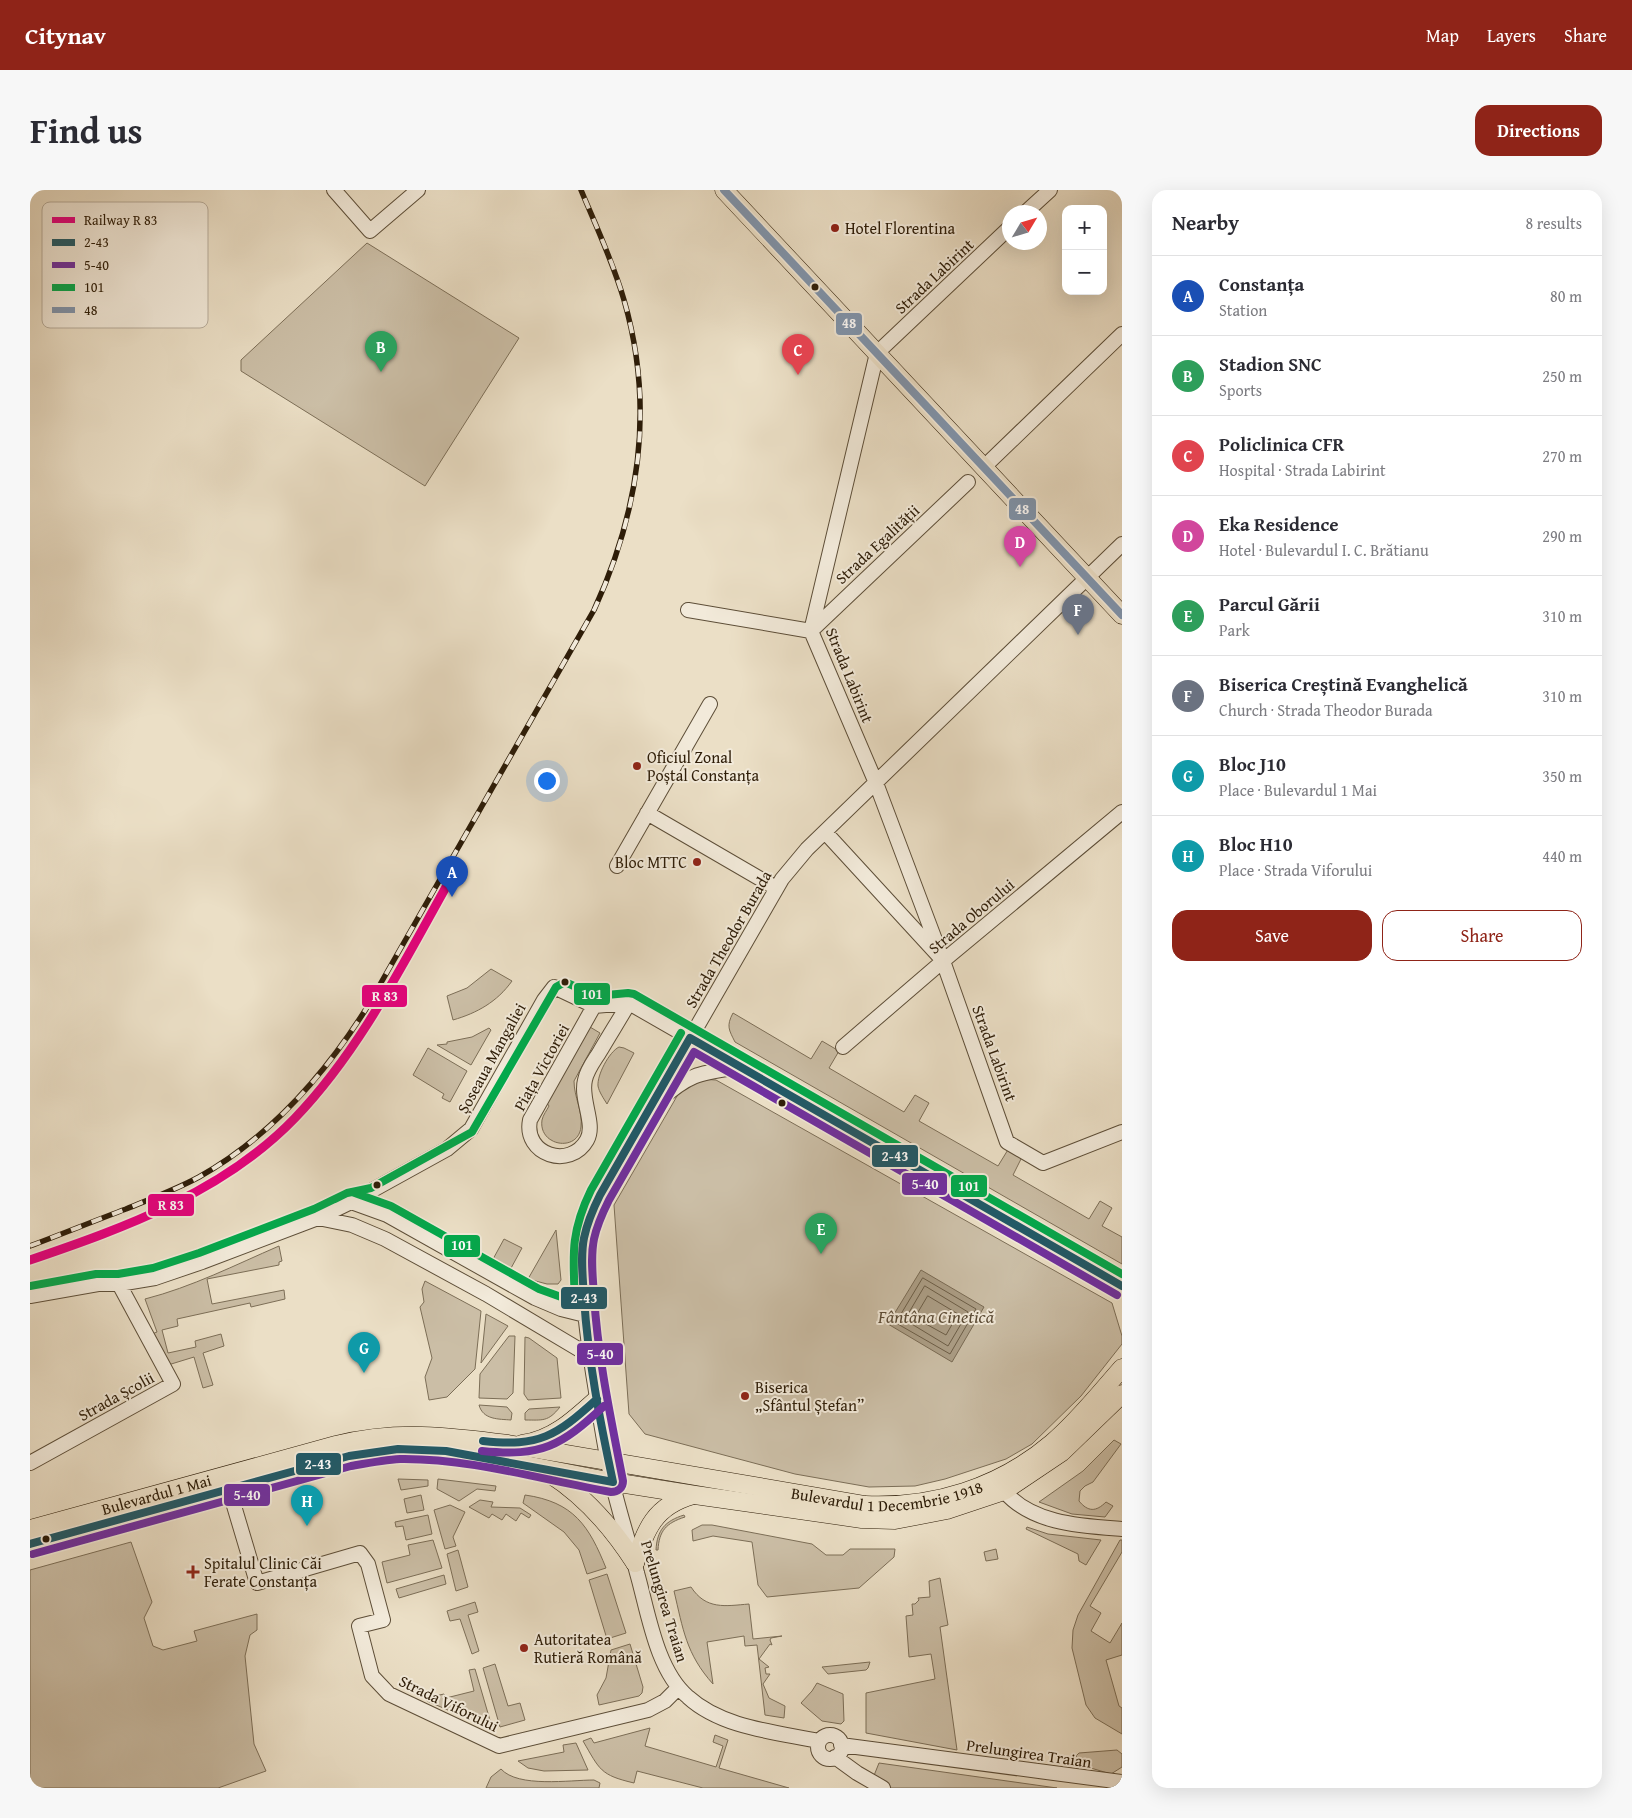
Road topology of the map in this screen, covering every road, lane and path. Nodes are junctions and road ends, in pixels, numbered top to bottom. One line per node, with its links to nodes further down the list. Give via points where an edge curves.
1 (334, 190): 2 (street, via 370,231)
2 (418, 190)
3 (724, 190): 8 (main road)
4 (1050, 190): 5 (street)
5 (1034, 205)
6 (1002, 236): 8 (street, Strada Labirint)
7 (1122, 334): 9 (street)
8 (877, 353): 9 (main road); 15 (street, Strada Labirint)
9 (984, 468): 12 (main road)
10 (968, 482): 15 (street, Strada Egalității)
11 (1122, 544): 12 (street, Strada Theodor Burada)
12 (1087, 578): 14 (main road); 17 (street, Strada Theodor Burada)
13 (688, 610): 15 (street)
14 (1122, 615)
15 (811, 631): 17 (street, Strada Labirint)
16 (710, 704): 19 (street)
17 (876, 783): 20 (street, Strada Theodor Burada); 23 (street, Strada Labirint)
18 (1122, 812): 23 (street, Strada Oborului)
19 (647, 813): 21 (street); 22 (street)
20 (825, 832): 22 (street, Strada Theodor Burada); 23 (street)
21 (617, 866)
22 (776, 888): 26 (street, Strada Theodor Burada)
23 (943, 961): 27 (street, Strada Oborului); 30 (street, Strada Labirint, via 1008,1142 1043,1163)
24 (629, 1003): 25 (street); 25 (street, Piața Victoriei, via 585,1078 583,1095 589,1123 588,1137 574,1153 556,1156 540,1150 532,1142 528,1131 530,1120); 26 (street)
25 (594, 1006): 31 (street, Șoseaua Mangaliei, via 554,987 471,1129 447,1149)
26 (690, 1038): 28 (street); 29 (street, Strada Theodor Burada)
27 (843, 1047)
28 (740, 1067): 29 (street, via 694,1076); 34 (street)
29 (650, 1110): 36 (street, Strada Theodor Burada, via 589,1219 583,1250)
30 (1122, 1132)
31 (351, 1202): 32 (street, Șoseaua Mangaliei); 36 (street, via 387,1215 535,1298)
32 (318, 1218): 33 (street, Șoseaua Mangaliei, via 155,1278); 37 (street, via 352,1225 385,1239)
33 (119, 1284): 35 (street, Șoseaua Mangaliei, via 98,1284); 43 (street, Strada Școlii, via 173,1384)
34 (1122, 1286)
35 (30, 1296)
36 (585, 1315): 37 (street, Strada Theodor Burada)
37 (590, 1356): 40 (street, Strada Theodor Burada)
38 (1122, 1368): 42 (main road, Bulevardul 1 Decembrie 1918, via 1064,1432 1040,1452 996,1480 944,1499 891,1506 865,1505)
39 (1122, 1394): 47 (main road, Bulevardul 1 Decembrie 1918, via 1062,1452)
40 (597, 1399): 41 (main road, via 571,1422 545,1438 524,1444); 42 (street, Strada Theodor Burada)
41 (508, 1444): 42 (main road, Bulevardul 1 Mai); 49 (main road, Bulevardul 1 Mai, via 440,1436 372,1437)
42 (608, 1461): 45 (street, Prelungirea Traian)
43 (30, 1463)
44 (543, 1469): 45 (main road, Bulevardul 1 Mai); 46 (main road, Bulevardul 1 Mai, via 453,1451 397,1448 350,1456); 52 (main road, via 594,1508)
45 (613, 1482): 48 (main road, Bulevardul 1 Decembrie 1918); 52 (street, Prelungirea Traian)
46 (229, 1489): 51 (main road, Bulevardul 1 Mai); 53 (street, Strada Viforului, via 257,1583 360,1553 368,1564 383,1620 359,1626 372,1676 389,1694 499,1746 648,1710)
47 (1004, 1491): 48 (main road, Bulevardul 1 Decembrie 1918, via 947,1510 895,1520 862,1519); 50 (street, via 1012,1501 1037,1515 1065,1523)
48 (695, 1495): 52 (main road, via 672,1503 656,1517 645,1533)
49 (30, 1529)
50 (1122, 1529)
51 (30, 1544)
52 (635, 1563): 53 (street, Prelungirea Traian, via 659,1649)
53 (678, 1688): 54 (street, Prelungirea Traian, via 700,1707 730,1721)
54 (819, 1741): 55 (street, via 824,1736 838,1738); 55 (street, via 822,1756 829,1759)
55 (838, 1751): 56 (street, Prelungirea Traian); 57 (street, via 857,1773)
56 (1122, 1782)
57 (883, 1788)

